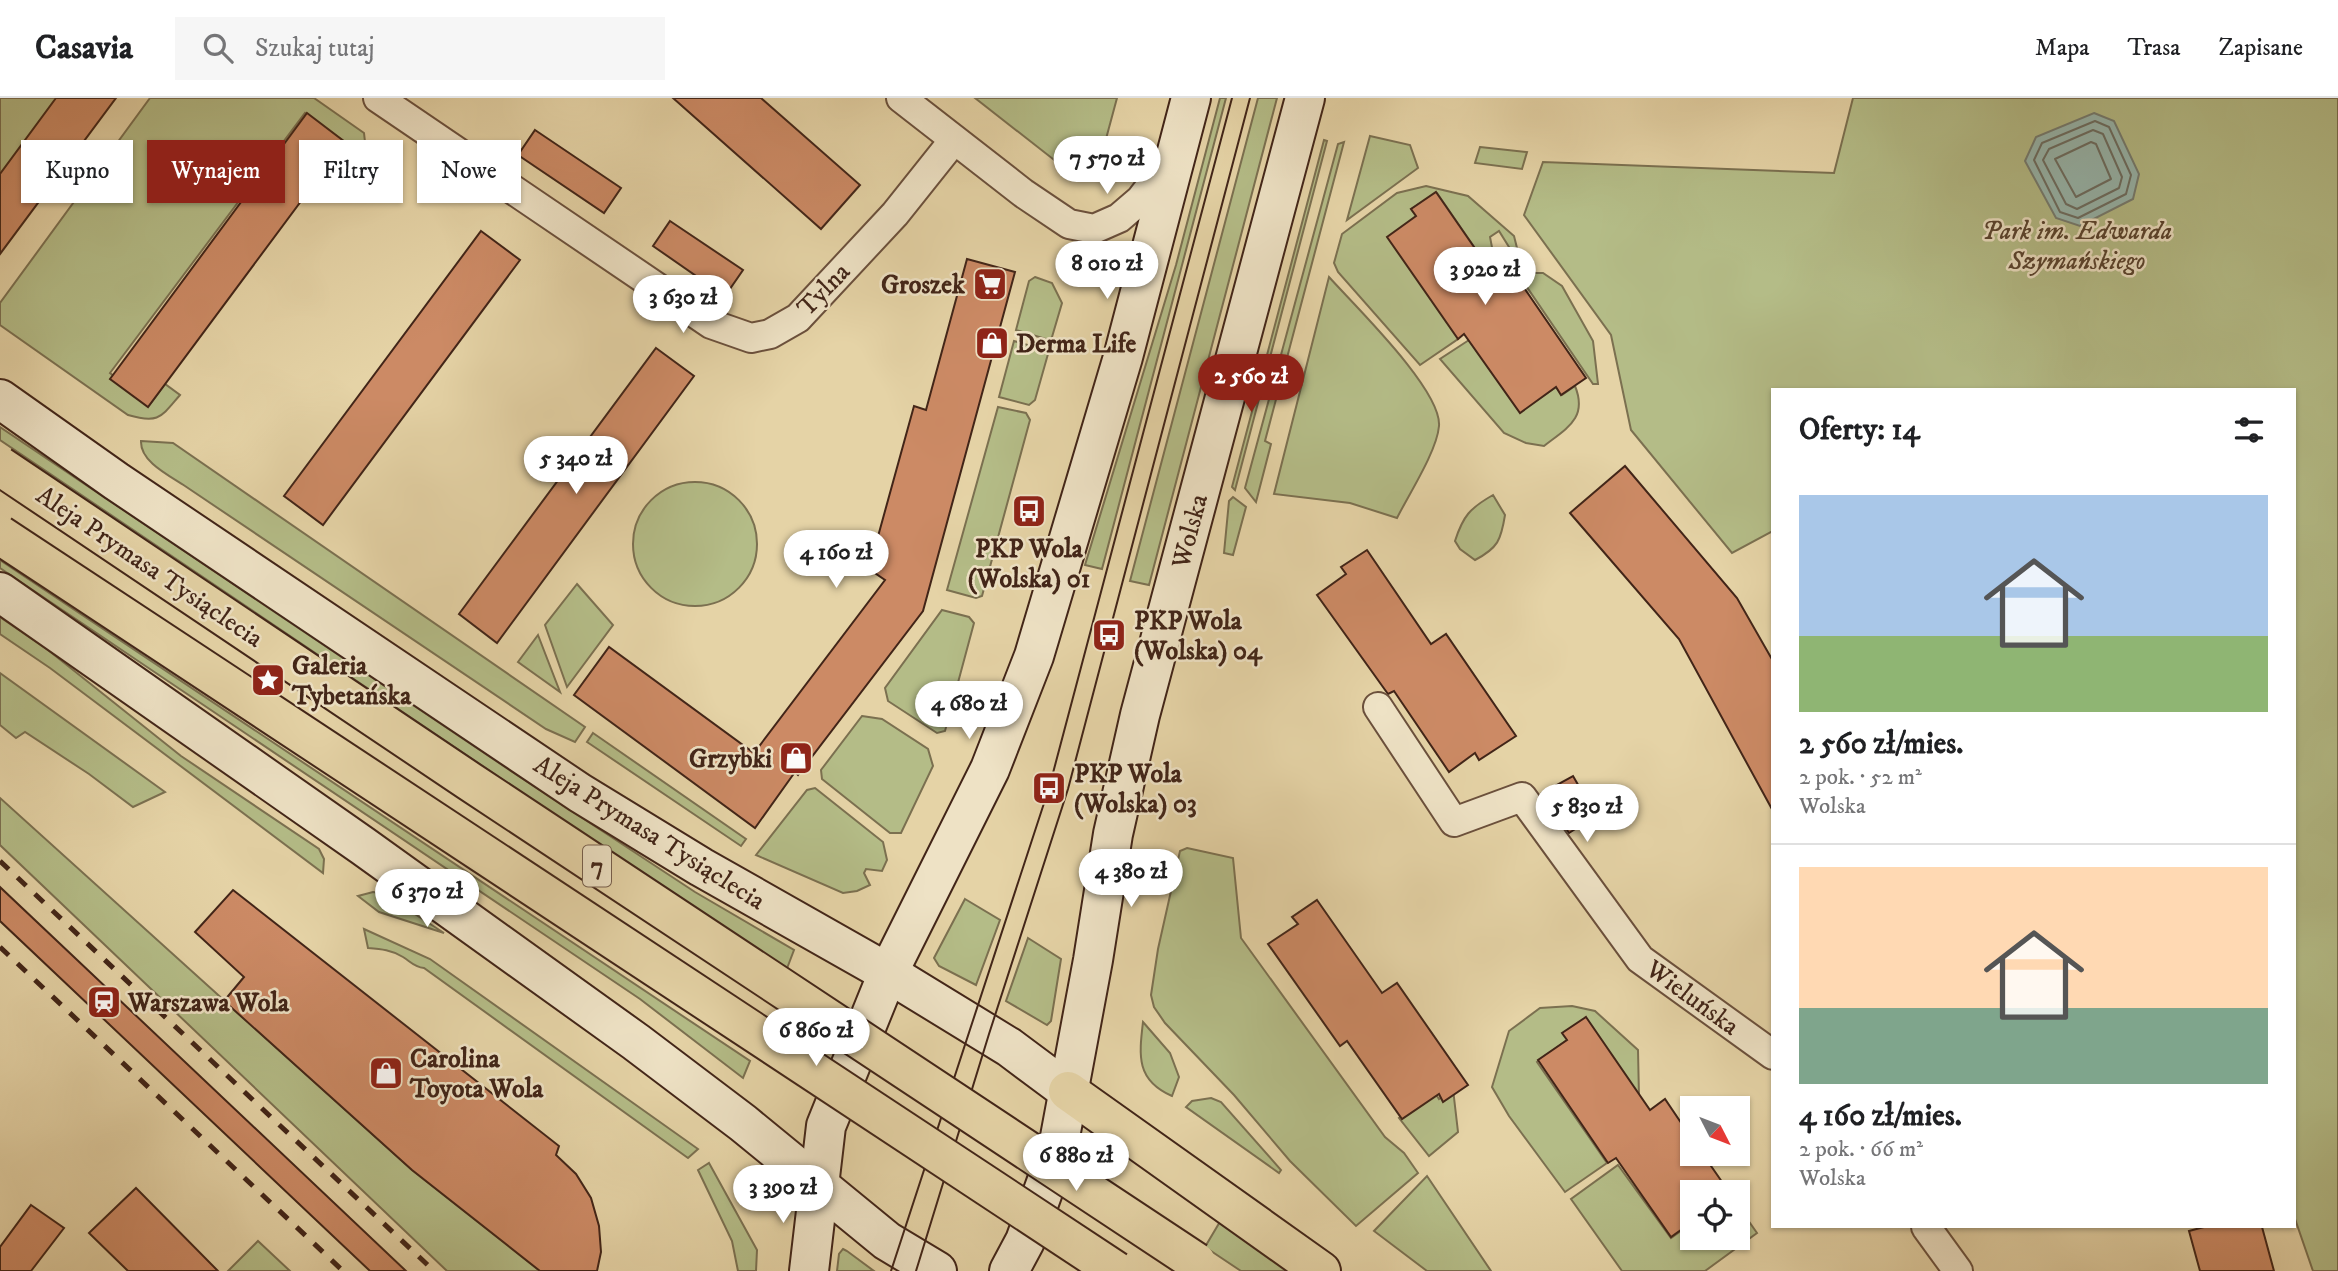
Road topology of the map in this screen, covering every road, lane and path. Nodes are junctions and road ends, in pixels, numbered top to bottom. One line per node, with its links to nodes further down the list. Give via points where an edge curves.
1 (378, 98): 5 (street, Tylna, via 711,324 751,338 770,334 798,317 895,214)
2 (901, 98): 5 (street)
3 (1191, 98): 6 (main road)
4 (1304, 98): 14 (main road, Wolska, via 1140,715 1113,834)
5 (954, 140): 6 (street, via 1069,224 1094,229 1119,218 1140,200)
6 (1179, 149): 12 (main road, via 1034,656 990,769)
7 (0, 399): 12 (main road, Aleja Prymasa Tysiąclecia, via 580,793)
8 (0, 466): 17 (main road, Aleja Prymasa Tysiąclecia / 7, bridge)
9 (0, 535): 21 (main road, 7, bridge)
10 (0, 592): 15 (main road, via 614,1026)
11 (1378, 707): 13 (street, Wieluńska, via 1454,822 1522,797 1640,959)
12 (888, 973): 14 (main road, Aleja Prymasa Tysiąclecia, via 1009,1047); 15 (main road, via 826,1126)
13 (1771, 1054)
14 (1068, 1091): 20 (main road, Wolska, via 1046,1189); 22 (main road)
15 (817, 1184): 18 (main road); 19 (main road, via 887,1241)
16 (1927, 1228): 23 (street)
17 (1202, 1267)
18 (809, 1271)
19 (937, 1271)
20 (1009, 1271)
21 (1115, 1271)
22 (1321, 1271)
23 (1958, 1271)

